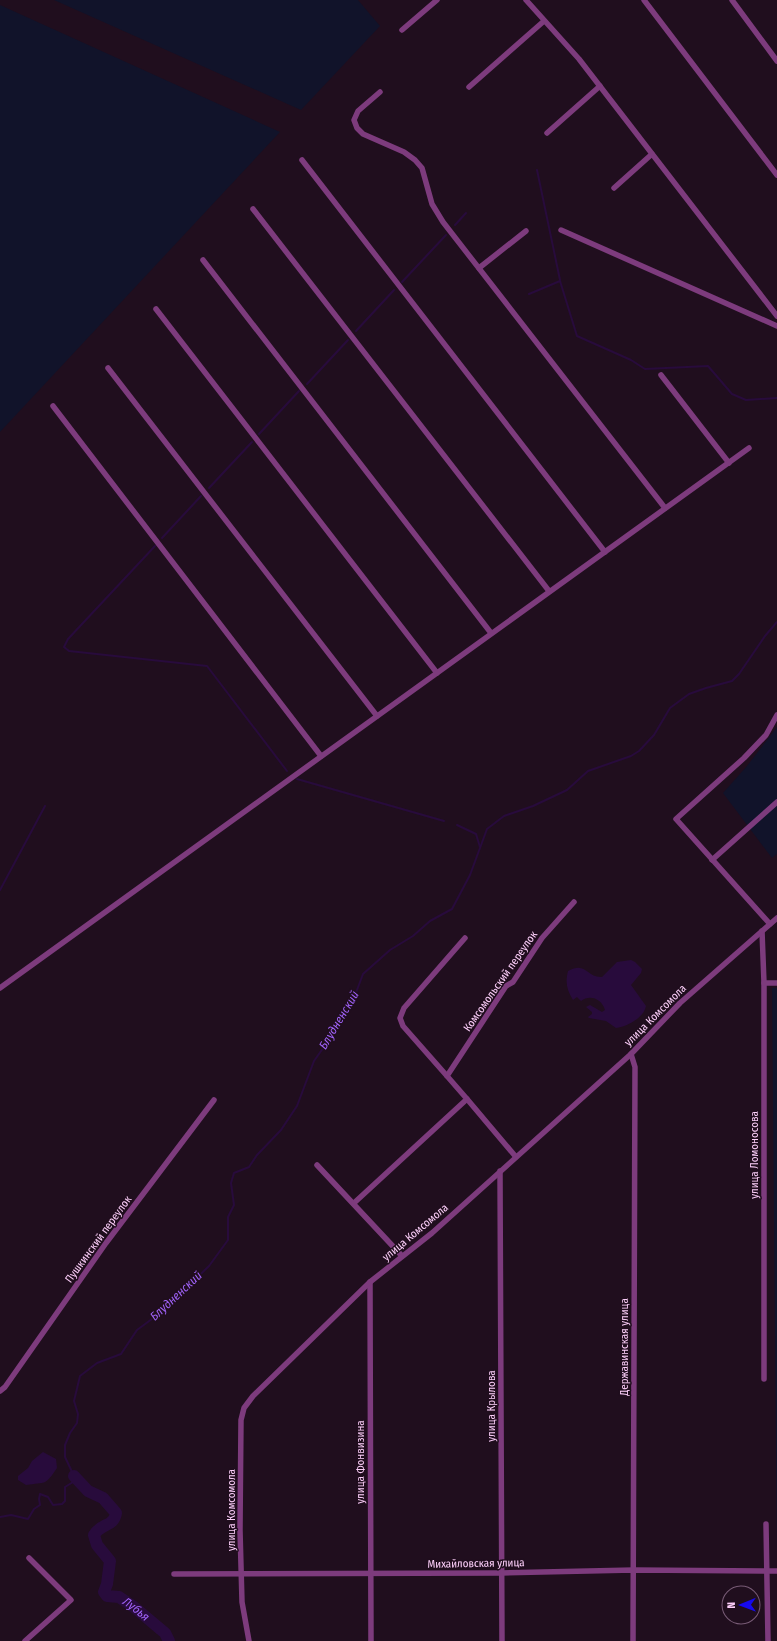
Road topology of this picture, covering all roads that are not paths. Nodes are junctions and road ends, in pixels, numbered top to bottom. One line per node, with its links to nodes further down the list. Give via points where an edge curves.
1 (437, 0): 6 (street)
2 (526, 0): 5 (street)
3 (644, 0): 14 (street)
4 (732, 0): 7 (street)
5 (544, 21): 8 (street, via 580,59); 9 (street)
6 (402, 30)
7 (777, 61)
8 (600, 86): 11 (street); 12 (street)
9 (469, 87)
10 (380, 92): 20 (street, via 358,111 354,120 356,128 415,160 422,168 432,204)
11 (547, 133)
12 (652, 154): 15 (street); 22 (street)
13 (302, 160): 30 (street)
14 (777, 175)
15 (614, 188)
16 (253, 208): 31 (street)
17 (561, 230): 23 (street)
18 (526, 231): 20 (street)
19 (203, 260): 32 (street)
20 (479, 268): 29 (street)
21 (156, 309): 33 (street)
22 (777, 316)
23 (777, 326)
24 (108, 368): 35 (street)
25 (661, 375): 28 (street)
26 (53, 406): 36 (street)
27 (749, 448): 28 (street)
28 (729, 463): 29 (street)
29 (665, 508): 30 (street)
30 (605, 552): 31 (street)
31 (549, 592): 32 (street)
32 (491, 633): 33 (street)
33 (437, 672): 35 (street)
34 (777, 715): 38 (street, via 766,734 744,758 676,819)
35 (377, 716): 36 (street)
36 (321, 756): 46 (street)
37 (777, 802): 38 (street)
38 (712, 860): 41 (street)
39 (574, 902): 48 (street, Комсомольский переулок, via 542,938 513,982 506,986)
40 (777, 918): 41 (street, улица Комсомола)
41 (770, 924): 42 (street, улица Комсомола)
42 (762, 931): 44 (street, улица Ломоносова); 47 (street, улица Комсомола, via 680,1003)
43 (465, 938): 48 (street, via 404,1008 400,1018 403,1026)
44 (764, 983): 45 (street); 57 (street, улица Ломоносова)
45 (777, 983)
46 (0, 988)
47 (631, 1054): 51 (street, улица Комсомола); 61 (street, Державинская улица, via 635,1067)
48 (447, 1076): 49 (street)
49 (466, 1099): 51 (street); 54 (street)
50 (214, 1100): 58 (street, Пушкинский переулок)
51 (516, 1157): 53 (street, улица Комсомола)
52 (317, 1165): 54 (street)
53 (500, 1171): 55 (street, улица Комсомола, via 432,1233); 64 (street, улица Крылова)
54 (354, 1204): 55 (street)
55 (402, 1256): 56 (street, улица Комсомола)
56 (370, 1282): 66 (street, улица Комсомола, via 253,1396 244,1408 241,1420); 67 (street, улица Фонвизина)
57 (764, 1379)
58 (0, 1391)
59 (766, 1524): 62 (street)
60 (29, 1558): 68 (street, via 71,1600)
61 (634, 1570): 62 (street, Михайловская улица); 64 (street, Михайловская улица); 72 (street, Державинская улица)
62 (767, 1571): 63 (street, Михайловская улица); 73 (street)
63 (777, 1571)
64 (502, 1573): 67 (street, Михайловская улица); 71 (street, улица Крылова)
65 (174, 1574): 66 (street, Михайловская улица)
66 (241, 1574): 67 (street, Михайловская улица); 69 (street, улица Комсомола, via 242,1602)
67 (371, 1574): 70 (street, улица Фонвизина)
68 (25, 1641)
69 (249, 1641)
70 (371, 1641)
71 (502, 1641)
72 (633, 1641)
73 (768, 1641)

